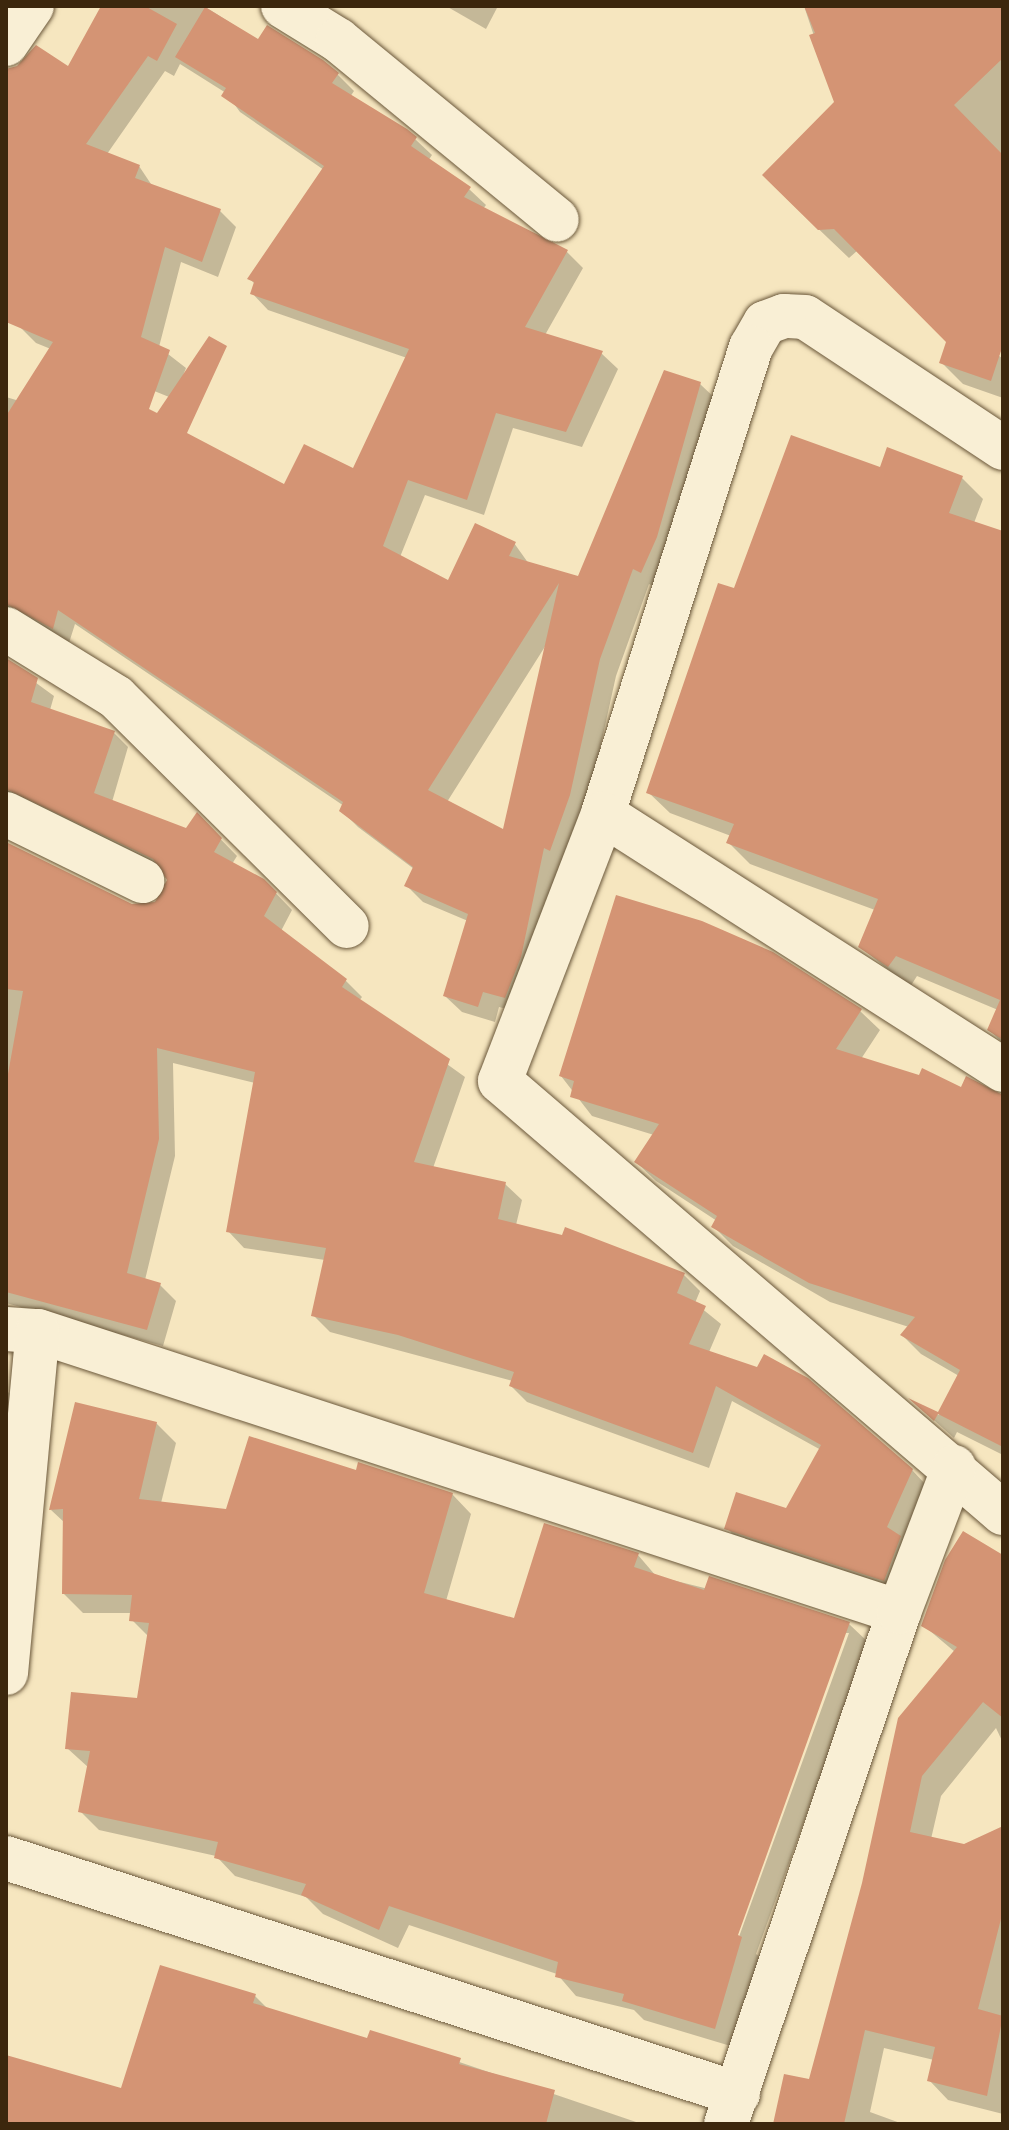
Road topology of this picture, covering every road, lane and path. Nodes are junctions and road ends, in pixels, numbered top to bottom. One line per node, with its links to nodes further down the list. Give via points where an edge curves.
1 (32, 6): 3 (street)
2 (283, 6): 4 (street, via 338,40)
3 (6, 44)
4 (557, 220)
5 (1003, 448): 8 (street, via 805,317 784,316 765,323 751,347)
6 (6, 629): 10 (street, via 116,697)
7 (6, 814): 9 (street)
8 (603, 814): 11 (street); 13 (street, via 500,1081)
9 (142, 881)
10 (347, 926)
11 (1003, 1070)
12 (22, 1330): 15 (street); 16 (street)
13 (954, 1467): 14 (street); 15 (street)
14 (1003, 1513)
15 (899, 1612): 18 (street)
16 (6, 1673)
17 (6, 1858): 18 (street)
18 (732, 2109)

